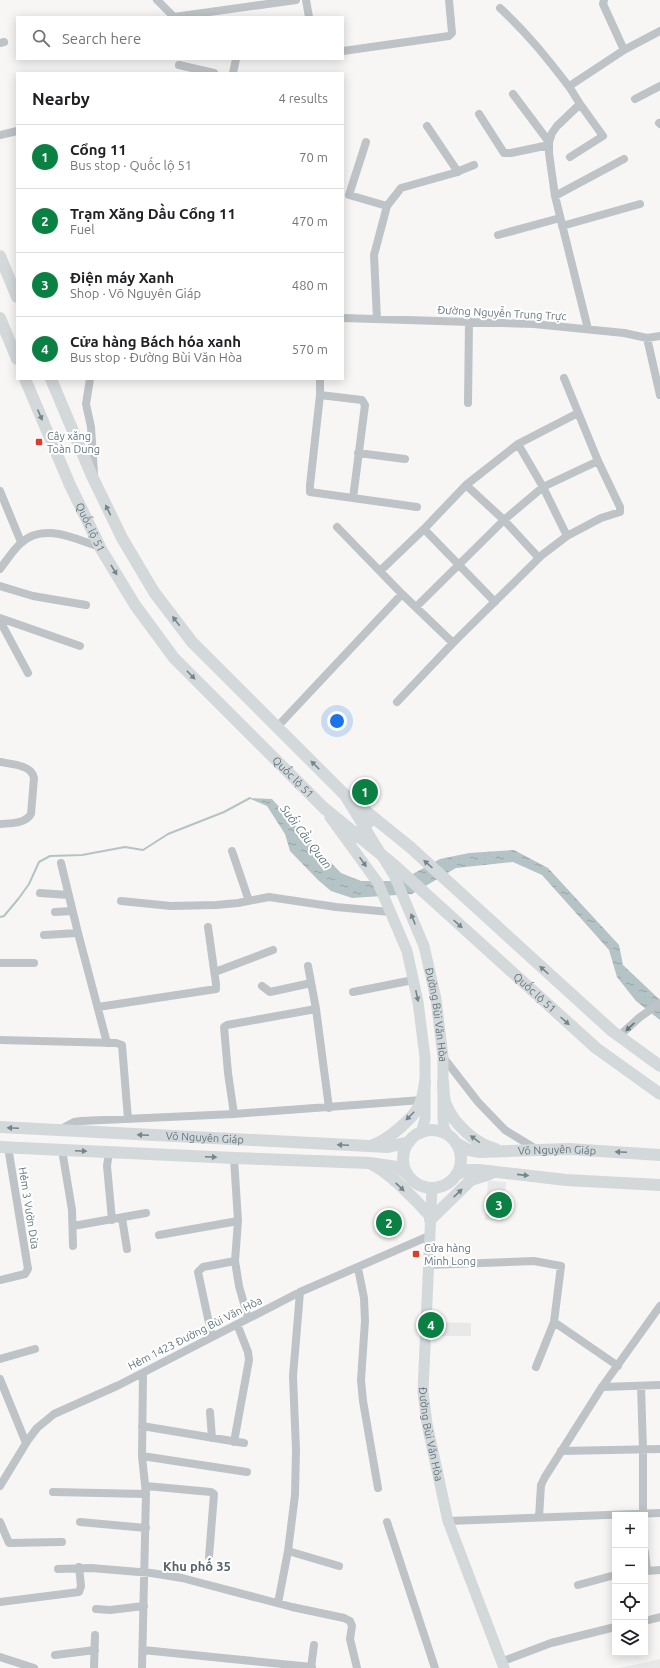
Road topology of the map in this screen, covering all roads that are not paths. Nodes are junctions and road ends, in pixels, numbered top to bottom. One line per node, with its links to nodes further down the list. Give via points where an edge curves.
1 (157, 0): 7 (street)
2 (296, 0): 8 (street)
3 (306, 0): 9 (street)
4 (449, 0): 12 (street, via 453,26 449,36)
5 (604, 0): 11 (street, via 603,4)
6 (500, 8): 18 (street, via 537,45)
7 (173, 16)
8 (181, 16)
9 (309, 16)
10 (660, 31): 11 (street)
11 (624, 50): 18 (street)
12 (344, 51)
13 (236, 60): 16 (street)
14 (179, 65): 15 (street)
15 (210, 72)
16 (233, 72)
17 (660, 86): 20 (street)
18 (570, 88): 21 (street)
19 (513, 94): 27 (street)
20 (635, 98)
21 (580, 104): 27 (street, via 557,126); 28 (street, via 604,136)
22 (479, 114): 27 (street, via 504,153)
23 (427, 126): 31 (street)
24 (16, 131): 25 (street)
25 (0, 135)
26 (366, 142): 34 (street, via 349,195)
27 (549, 144): 32 (street)
28 (570, 156)
29 (624, 158): 32 (street)
30 (474, 165): 31 (street)
31 (458, 172): 34 (street, via 401,188)
32 (555, 196): 35 (street)
33 (640, 204): 35 (street)
34 (387, 206): 41 (street, via 374,255)
35 (561, 222): 36 (street); 43 (street)
36 (498, 235)
37 (0, 256): 38 (highway)
38 (16, 295)
39 (0, 318): 46 (highway)
40 (344, 318): 41 (street, Đường Nguyễn Trung Trực)
41 (377, 319): 42 (street, Đường Nguyễn Trung Trực)
42 (468, 321): 43 (street, Đường Nguyễn Trung Trực); 54 (street)
43 (588, 329): 45 (street, Đường Nguyễn Trung Trực)
44 (660, 336): 45 (street, Đường Nguyễn Trung Trực)
45 (647, 338): 53 (street)
46 (16, 357)
47 (564, 378): 55 (street)
48 (26, 380): 71 (highway, Quốc lộ 51, one-way to 71, via 70,485)
49 (51, 380): 60 (highway, Quốc lộ 51)
50 (90, 380): 60 (street, via 86,404 91,427)
51 (320, 380): 52 (street)
52 (320, 395): 57 (street, via 362,400 365,404); 64 (street, via 310,492)
53 (660, 395)
54 (468, 403)
55 (578, 413): 56 (street); 59 (street)
56 (518, 444): 61 (street); 62 (street)
57 (358, 453): 58 (street); 64 (street)
58 (405, 459)
59 (598, 461): 62 (street); 69 (street, via 620,512 601,518)
60 (94, 481): 86 (highway, Quốc lộ 51, one-way to 60, via 192,642 154,592 122,538)
61 (466, 484): 66 (street); 68 (street)
62 (543, 487): 66 (street); 69 (street)
63 (0, 491): 70 (street)
64 (353, 498): 65 (street)
65 (417, 507)
66 (504, 520): 72 (street); 73 (street)
67 (337, 528): 75 (street)
68 (424, 529): 73 (street); 75 (street)
69 (567, 536): 72 (street)
70 (22, 542): 71 (street, via 38,533 49,532); 74 (street)
71 (100, 547): 91 (highway, Quốc lộ 51, one-way to 91, via 135,605 174,658 324,808)
72 (539, 558): 78 (street)
73 (459, 566): 78 (street); 80 (street)
74 (0, 569)
75 (380, 571): 77 (street)
76 (0, 586): 79 (street, via 33,596)
77 (402, 594): 80 (street); 86 (street)
78 (495, 602): 82 (street)
79 (86, 605)
80 (416, 608): 82 (street)
81 (0, 619): 83 (street); 84 (street)
82 (454, 643): 85 (street)
83 (80, 646)
84 (28, 673)
85 (398, 702)
86 (276, 727): 88 (highway, Quốc lộ 51, one-way to 86)
87 (0, 762): 90 (street, via 30,770 34,778 31,814 24,821)
88 (342, 792): 89 (highway, Quốc lộ 51); 91 (main road)
89 (373, 818): 91 (highway); 117 (highway, Quốc lộ 51, one-way to 89, via 410,847)
90 (0, 824)
91 (357, 834): 94 (highway, Quốc lộ 51, via 382,855); 99 (main road, Đường Bùi Văn Hòa, one-way to 99)
92 (232, 851): 98 (street)
93 (61, 863): 96 (street)
94 (394, 870): 120 (main road, Đường Bùi Văn Hòa, one-way to 94, via 436,999 424,946); 124 (highway, Quốc lộ 51, one-way to 124, via 429,898 596,1048)
95 (40, 892): 96 (street)
96 (68, 895): 100 (street)
97 (121, 901): 98 (street, via 171,906)
98 (249, 901): 99 (street, via 272,897 336,908)
99 (389, 909): 110 (main road, Đường Bùi Văn Hòa, via 407,951)
100 (72, 911): 101 (street); 103 (street)
101 (55, 912)
102 (208, 927): 109 (street)
103 (78, 933): 104 (street); 115 (street)
104 (44, 935)
105 (273, 950): 109 (street)
106 (34, 963): 107 (street)
107 (0, 964)
108 (308, 966): 111 (street)
109 (215, 972): 115 (street, via 216,988 213,990)
110 (413, 980): 113 (street); 122 (main road, Đường Bùi Văn Hòa, one-way to 122, via 425,1057)
111 (311, 983): 112 (street, via 273,991 268,991); 116 (street)
112 (262, 986)
113 (353, 992)
114 (660, 1003): 117 (street, one-way to 117)
115 (98, 1007): 119 (street)
116 (316, 1009): 126 (street); 127 (street, via 227,1024 224,1027)
117 (619, 1036): 121 (highway, Quốc lộ 51)
118 (0, 1040): 119 (street)
119 (107, 1044): 128 (street, via 119,1044 123,1047)
120 (443, 1057): 123 (main road, Đường Bùi Văn Hòa); 137 (street, via 478,1102 505,1130)
121 (659, 1063)
122 (425, 1082): 125 (highway); 131 (main road, Đường Bùi Văn Hòa, via 425,1120)
123 (443, 1082): 132 (main road, Đường Bùi Văn Hòa, via 444,1128); 138 (highway, one-way to 123, via 488,1147 467,1133 447,1107)
124 (660, 1094)
125 (422, 1100): 126 (street); 134 (highway, one-way to 134, via 418,1109 390,1136 380,1143)
126 (329, 1108): 127 (street)
127 (234, 1114): 128 (street)
128 (128, 1118): 130 (street, via 74,1122)
129 (0, 1128): 130 (highway, Võ Nguyên Giáp, one-way to 129)
130 (58, 1130): 134 (highway, Võ Nguyên Giáp, one-way to 130)
131 (421, 1133): 132 (highway, via 440,1131); 133 (highway)
132 (452, 1139): 138 (highway, Võ Nguyên Giáp, via 469,1150); 145 (highway, via 460,1149 462,1158)
133 (409, 1142): 134 (highway, Võ Nguyên Giáp, via 388,1147); 144 (highway, via 404,1155)
134 (369, 1146)
135 (4, 1147): 136 (highway, Võ Nguyên Giáp); 161 (street, Hẻm 3 Vườn Dừa, via 28,1269 27,1272)
136 (62, 1150): 139 (highway, Võ Nguyên Giáp, one-way to 139); 153 (street)
137 (538, 1150): 138 (highway, Võ Nguyên Giáp); 140 (highway, Võ Nguyên Giáp, one-way to 137)
138 (511, 1151)
139 (108, 1152): 141 (highway, Võ Nguyên Giáp, one-way to 141); 151 (street)
140 (660, 1154)
141 (234, 1158): 142 (highway, Võ Nguyên Giáp); 152 (street)
142 (370, 1163): 144 (highway, Võ Nguyên Giáp, via 397,1167); 150 (highway, one-way to 150, via 384,1172 423,1208)
143 (496, 1172): 145 (highway, via 468,1170); 146 (highway, one-way to 146, via 566,1180); 150 (highway, one-way to 143, via 471,1180)
144 (407, 1174): 147 (highway, via 418,1184)
145 (458, 1174): 147 (highway, via 450,1183)
146 (660, 1185)
147 (432, 1188): 150 (main road, Đường Bùi Văn Hòa)
148 (146, 1213): 149 (street)
149 (122, 1218): 151 (street); 157 (street)
150 (430, 1219): 155 (main road, Đường Bùi Văn Hòa)
151 (112, 1220): 153 (street)
152 (238, 1221): 154 (street); 158 (street)
153 (73, 1226): 156 (street)
154 (159, 1235)
155 (429, 1236): 159 (main road, Đường Bùi Văn Hòa); 160 (street, Hẻm 1423 Đường Bùi Văn Hòa)
156 (72, 1246)
157 (127, 1249)
158 (235, 1261): 165 (street, via 238,1286); 168 (street, via 203,1267 198,1272)
159 (428, 1265): 166 (street, via 534,1261 561,1266); 198 (main road, Đường Bùi Văn Hòa, via 423,1392 427,1424)
160 (358, 1268): 162 (street, Hẻm 1423 Đường Bùi Văn Hòa); 190 (street, via 364,1298 361,1380)
161 (0, 1280)
162 (300, 1292): 165 (street, Hẻm 1423 Đường Bùi Văn Hòa); 204 (street, via 293,1376 296,1474)
163 (660, 1306): 164 (street)
164 (656, 1317): 171 (street)
165 (248, 1318): 167 (street, Hẻm 1423 Đường Bùi Văn Hòa)
166 (554, 1322): 171 (street); 172 (street)
167 (237, 1324): 168 (street, Hẻm 1423 Đường Bùi Văn Hòa); 181 (street, via 249,1360)
168 (212, 1337): 173 (street, Hẻm 1423 Đường Bùi Văn Hòa)
169 (35, 1349): 170 (street)
170 (0, 1359)
171 (618, 1366): 177 (street)
172 (536, 1367)
173 (143, 1373): 179 (street); 182 (street, Hẻm 1423 Đường Bùi Văn Hòa, via 54,1414 37,1428)
174 (0, 1379): 182 (street)
175 (660, 1385): 176 (street)
176 (640, 1386): 177 (street); 185 (street)
177 (602, 1387): 186 (street)
178 (210, 1412): 180 (street)
179 (142, 1426): 180 (street); 187 (street)
180 (212, 1438): 181 (street)
181 (234, 1442): 183 (street)
182 (26, 1443): 189 (street, Hẻm 1423 Đường Bùi Văn Hòa)
183 (244, 1443)
184 (660, 1449): 185 (street)
185 (643, 1450): 186 (street); 193 (street)
186 (561, 1451): 197 (street, via 542,1486)
187 (142, 1456): 188 (street); 191 (street)
188 (247, 1472)
189 (0, 1486)
190 (378, 1488)
191 (146, 1490): 192 (street); 202 (street); 205 (street, via 214,1494)
192 (54, 1492)
193 (644, 1512)
194 (660, 1513): 195 (street)
195 (648, 1514)
196 (612, 1515): 197 (street)
197 (539, 1517): 198 (street)
198 (448, 1521): 227 (main road, Đường Bùi Văn Hòa)
199 (0, 1522): 203 (street, via 10,1543)
200 (80, 1522): 202 (street)
201 (387, 1522): 233 (street)
202 (146, 1528): 211 (street)
203 (62, 1542)
204 (288, 1551): 206 (street); 215 (street)
205 (209, 1557)
206 (339, 1566)
207 (79, 1567): 208 (street); 211 (street); 214 (street, via 79,1592)
208 (58, 1569)
209 (660, 1570): 210 (street)
210 (648, 1571)
211 (144, 1572): 215 (street, via 182,1578); 216 (street)
212 (612, 1577): 213 (street)
213 (578, 1585)
214 (0, 1602)
215 (278, 1603): 232 (street, via 350,1621 350,1639)
216 (144, 1606): 217 (street); 224 (street)
217 (96, 1609)
218 (660, 1617): 219 (street)
219 (648, 1620)
220 (612, 1628): 227 (street, via 551,1643)
221 (95, 1635): 223 (street)
222 (314, 1645): 228 (street)
223 (95, 1650): 225 (street); 230 (street)
224 (143, 1650): 228 (street); 231 (street)
225 (56, 1655)
226 (0, 1657): 229 (street)
227 (502, 1665)
228 (311, 1667)
229 (34, 1668)
230 (94, 1668)
231 (142, 1668)
232 (357, 1668)
233 (435, 1668)

